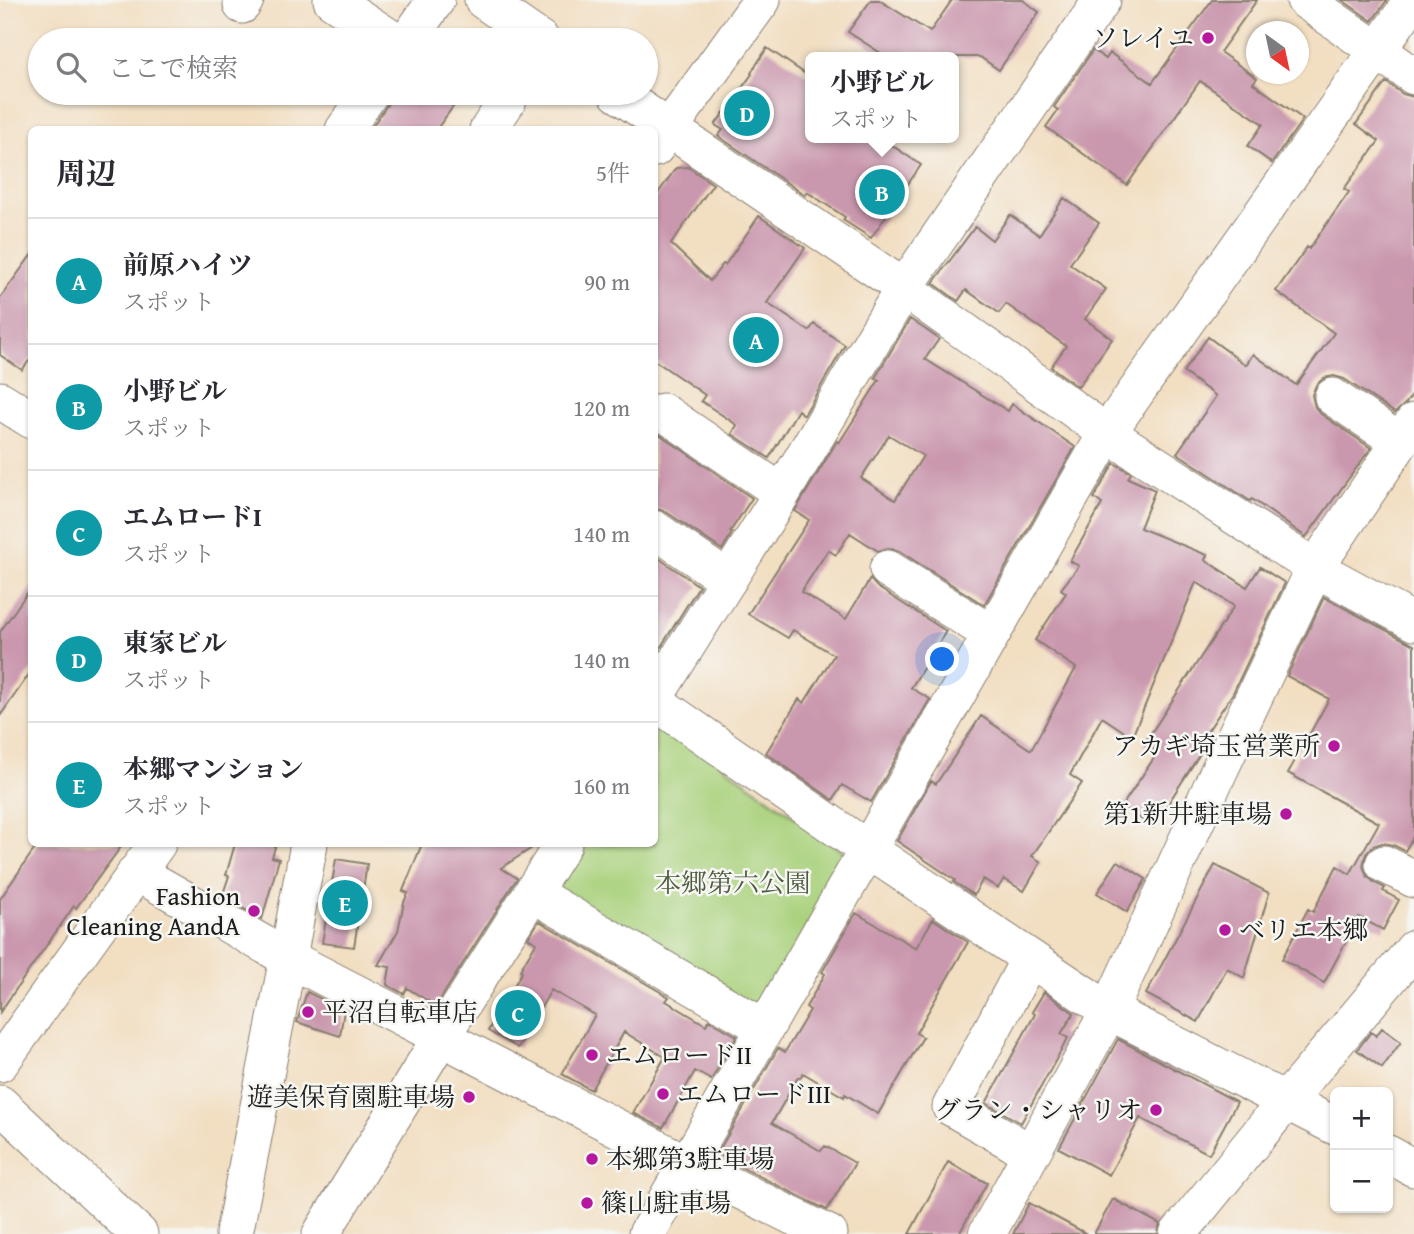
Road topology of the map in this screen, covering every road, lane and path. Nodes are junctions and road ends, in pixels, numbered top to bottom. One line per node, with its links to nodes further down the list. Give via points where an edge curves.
1 (332, 0): 8 (street)
2 (436, 0): 9 (street)
3 (483, 0): 10 (street)
4 (762, 0): 17 (street)
5 (1102, 0): 18 (street)
6 (1305, 0): 11 (street)
7 (1413, 0): 11 (street)
8 (375, 28)
9 (416, 28)
10 (524, 28)
11 (1377, 51): 12 (street); 24 (street)
12 (1414, 76)
13 (362, 105): 15 (street)
14 (629, 105): 16 (street)
15 (348, 126)
16 (649, 126)
17 (662, 139): 18 (street)
18 (904, 288): 24 (street); 25 (street)
19 (1333, 397): 23 (street)
20 (0, 400): 22 (street)
21 (663, 412): 25 (street)
22 (28, 418)
23 (1409, 432): 27 (street)
24 (1107, 433): 27 (street); 31 (street)
25 (782, 494): 29 (street)
26 (658, 532): 29 (street)
27 (1315, 568): 30 (street); 42 (street)
28 (888, 569): 31 (street)
29 (729, 580): 32 (street)
30 (1414, 622)
31 (991, 634): 36 (street)
32 (658, 693)
33 (658, 702): 36 (street)
34 (308, 847): 39 (street)
35 (561, 847): 38 (street)
36 (867, 849): 40 (street); 43 (street)
37 (147, 858): 39 (street); 45 (street)
38 (532, 893): 43 (street); 44 (street)
39 (288, 958): 44 (street); 54 (street)
40 (1030, 958): 42 (street); 49 (street, via 951,1107)
41 (1410, 963): 46 (street)
42 (1109, 1010): 46 (street); 49 (street)
43 (765, 1028): 51 (street)
44 (441, 1037): 51 (street); 55 (street)
45 (0, 1063)
46 (1287, 1100): 48 (street); 59 (street)
47 (0, 1104): 53 (street)
48 (1330, 1123)
49 (1031, 1153): 58 (street)
50 (1393, 1157): 52 (street)
51 (687, 1164): 56 (street); 57 (street)
52 (1414, 1168)
53 (139, 1234)
54 (234, 1234)
55 (321, 1234)
56 (647, 1234)
57 (829, 1234)
58 (986, 1234)
59 (1178, 1234)

